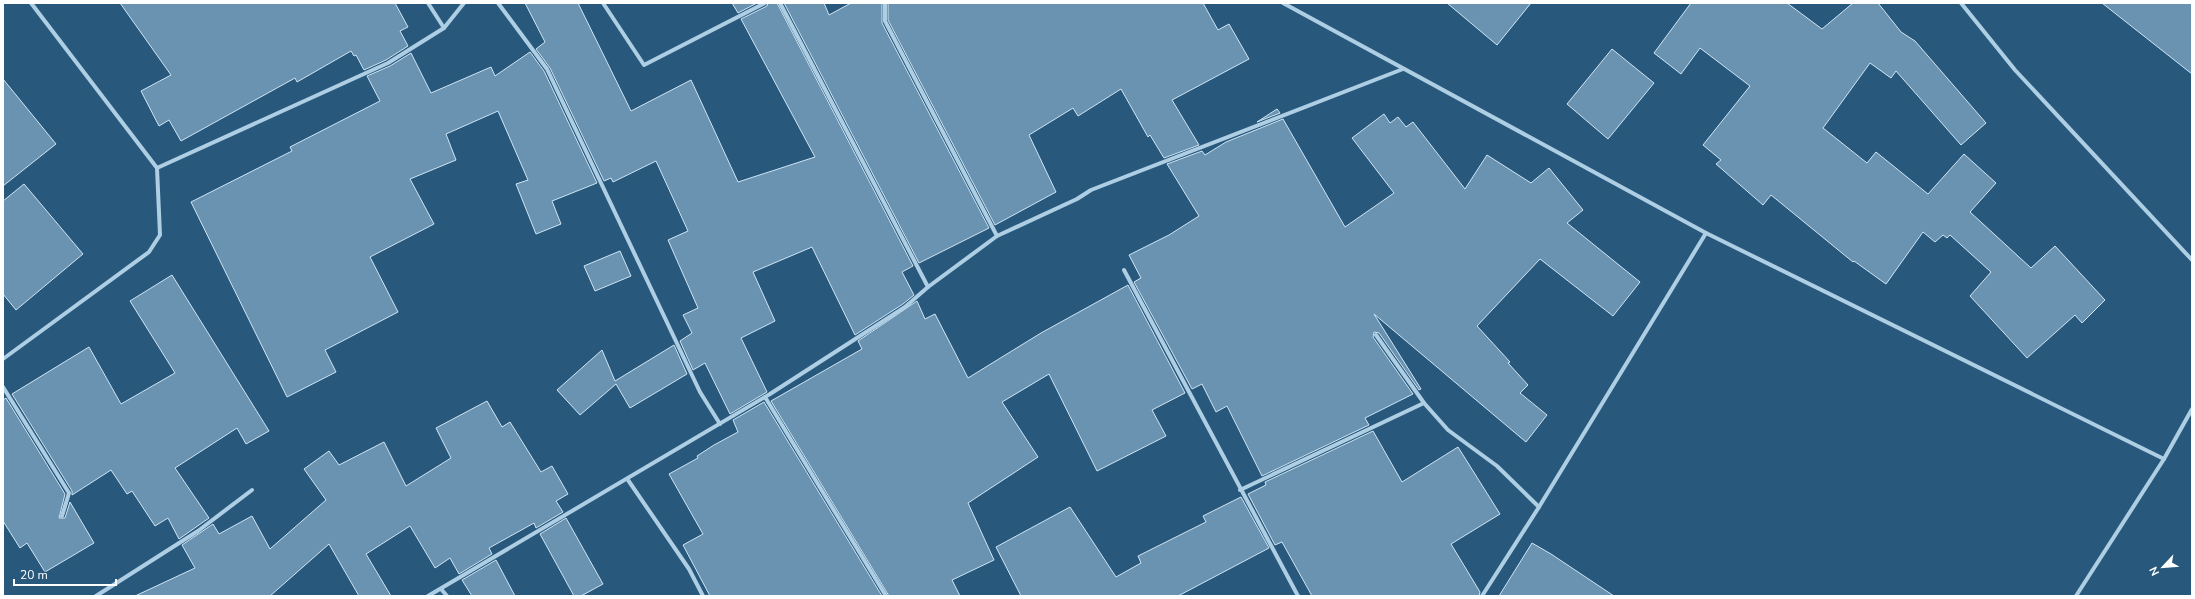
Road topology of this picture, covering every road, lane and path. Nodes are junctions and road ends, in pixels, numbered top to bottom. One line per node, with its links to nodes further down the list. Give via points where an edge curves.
1 (30, 3): 13 (street)
2 (428, 3): 11 (street)
3 (464, 3): 11 (street)
4 (498, 3): 25 (street, via 547,69 700,392)
5 (603, 3): 6 (street, via 644,65)
6 (765, 3)
7 (780, 3): 18 (street)
8 (885, 3): 15 (street, via 885,21)
9 (1283, 3): 12 (street)
10 (1961, 3): 16 (street, via 2015,70)
11 (444, 28): 13 (street, via 388,63)
12 (1403, 69): 14 (street); 15 (street, via 1091,190 1078,199)
13 (156, 168): 20 (street, via 160,235 149,252)
14 (1706, 232): 26 (street); 30 (street)
15 (997, 236): 18 (street)
16 (2192, 260)
17 (1124, 270): 29 (street)
18 (928, 287): 22 (street, via 906,307)
19 (1376, 335): 23 (street)
20 (3, 359)
21 (3, 387): 31 (street, via 70,493)
22 (765, 397): 25 (street); 37 (street)
23 (1424, 404): 29 (street); 30 (street, via 1448,430 1497,466)
24 (2192, 409): 26 (street)
25 (720, 424): 27 (street)
26 (2164, 459): 40 (street)
27 (628, 480): 32 (street); 36 (street, via 689,569)
28 (252, 490): 33 (street, via 198,531)
29 (1240, 490): 38 (street)
30 (1539, 507): 39 (street)
31 (62, 516)
32 (441, 589): 34 (street); 35 (street)
33 (96, 596)
34 (428, 596)
35 (447, 596)
36 (703, 596)
37 (886, 596)
38 (1298, 596)
39 (1482, 596)
40 (2076, 596)

